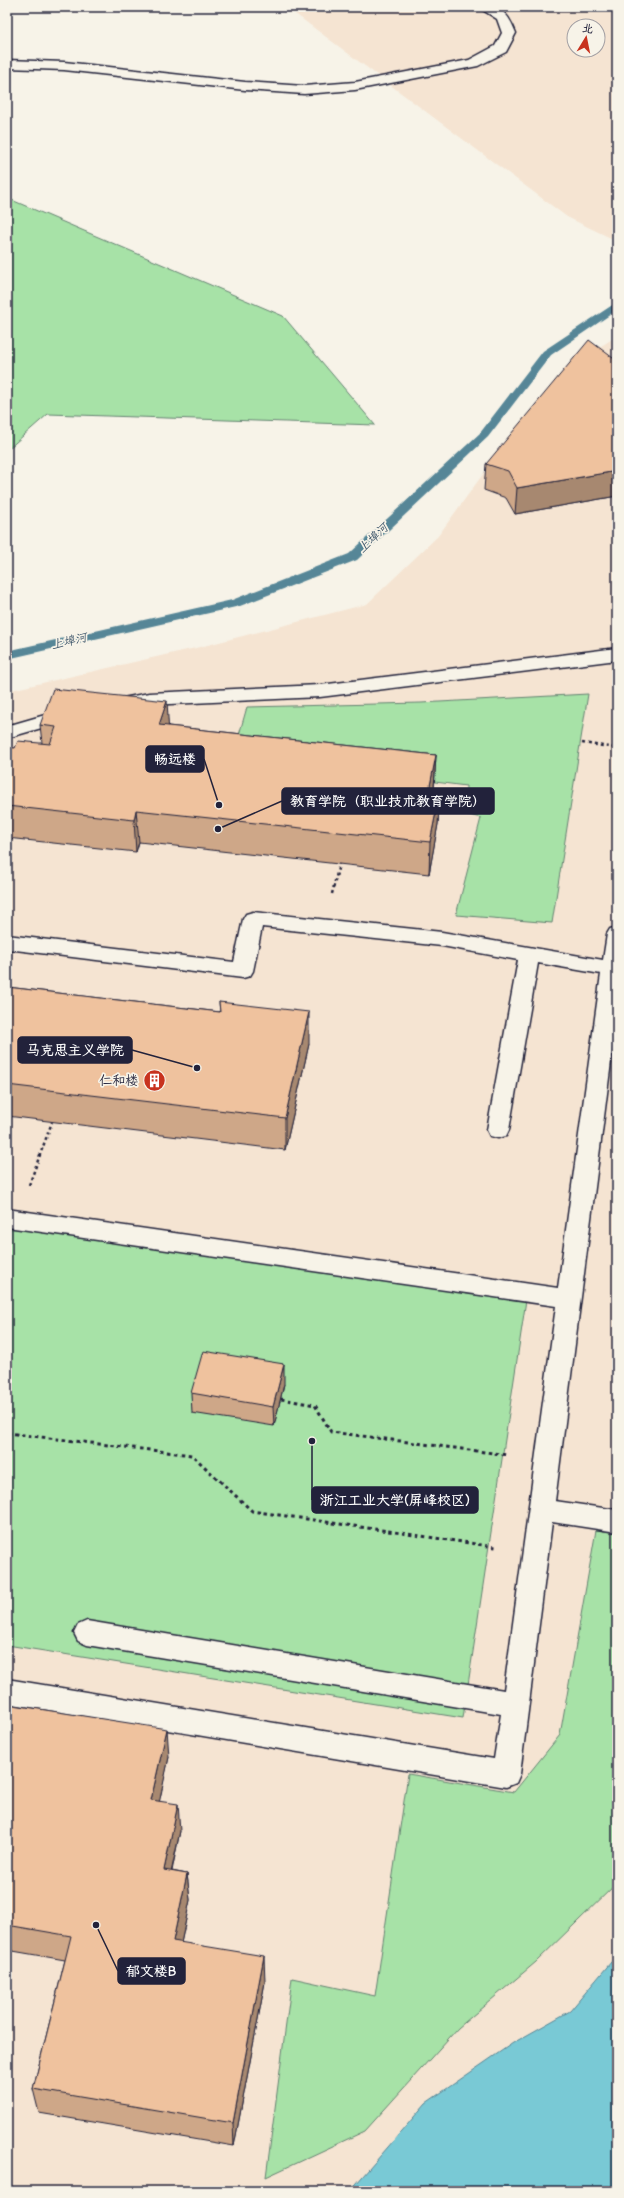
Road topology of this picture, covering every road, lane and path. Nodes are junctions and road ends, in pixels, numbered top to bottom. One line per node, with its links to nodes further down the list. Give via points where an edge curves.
1 (485, 7): 2 (street, via 503,17 505,22 509,33 501,49 473,63 355,86 304,90 64,66)
2 (7, 64)
3 (617, 654): 4 (street, via 320,691 149,699 97,707)
4 (7, 732)
5 (582, 743): 6 (path)
6 (617, 748)
7 (617, 934): 10 (street)
8 (7, 942): 9 (street, via 243,971 253,919 442,938)
9 (529, 954): 10 (street); 12 (street)
10 (612, 969): 14 (street)
11 (52, 1122): 13 (path)
12 (498, 1130)
13 (11, 1219): 14 (street)
14 (570, 1299): 17 (street)
15 (281, 1399): 17 (path, via 314,1405 331,1432)
16 (7, 1433): 20 (path, via 192,1455 252,1510)
17 (548, 1460): 18 (street)
18 (542, 1510): 19 (street); 20 (street)
19 (617, 1520)
20 (536, 1553): 23 (street)
21 (87, 1633): 23 (street)
22 (7, 1691): 23 (street, via 506,1774)
23 (515, 1704)

